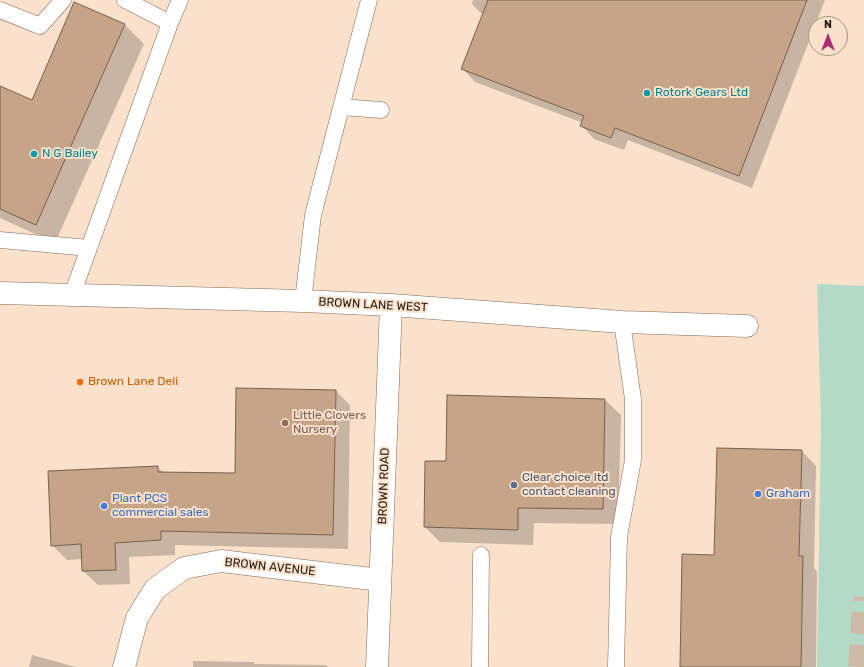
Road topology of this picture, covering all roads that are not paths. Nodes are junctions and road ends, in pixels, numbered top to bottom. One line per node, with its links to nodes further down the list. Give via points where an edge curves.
1 (63, 0): 5 (lane, via 40,26)
2 (124, 0): 6 (lane)
3 (180, 0): 6 (lane)
4 (369, 0): 7 (lane)
5 (0, 10)
6 (170, 23): 10 (lane)
7 (341, 107): 8 (lane); 13 (lane, via 313,215)
8 (381, 110)
9 (0, 240): 10 (lane)
10 (89, 248): 12 (lane)
11 (0, 293): 12 (street, BROWN LANE WEST)
12 (72, 295): 13 (street, BROWN LANE WEST)
13 (303, 301): 14 (street, BROWN LANE WEST)
14 (391, 305): 15 (street, BROWN LANE WEST); 18 (street, BROWN ROAD)
15 (622, 322): 16 (street, BROWN LANE WEST); 22 (lane, via 633,399 633,460 620,537)
16 (746, 326)
17 (481, 555): 21 (lane)
18 (380, 580): 19 (street, BROWN AVENUE, via 221,561 184,568 155,590 137,618); 20 (street, BROWN ROAD)
19 (124, 667)
20 (376, 667)
21 (480, 667)
22 (616, 667)

